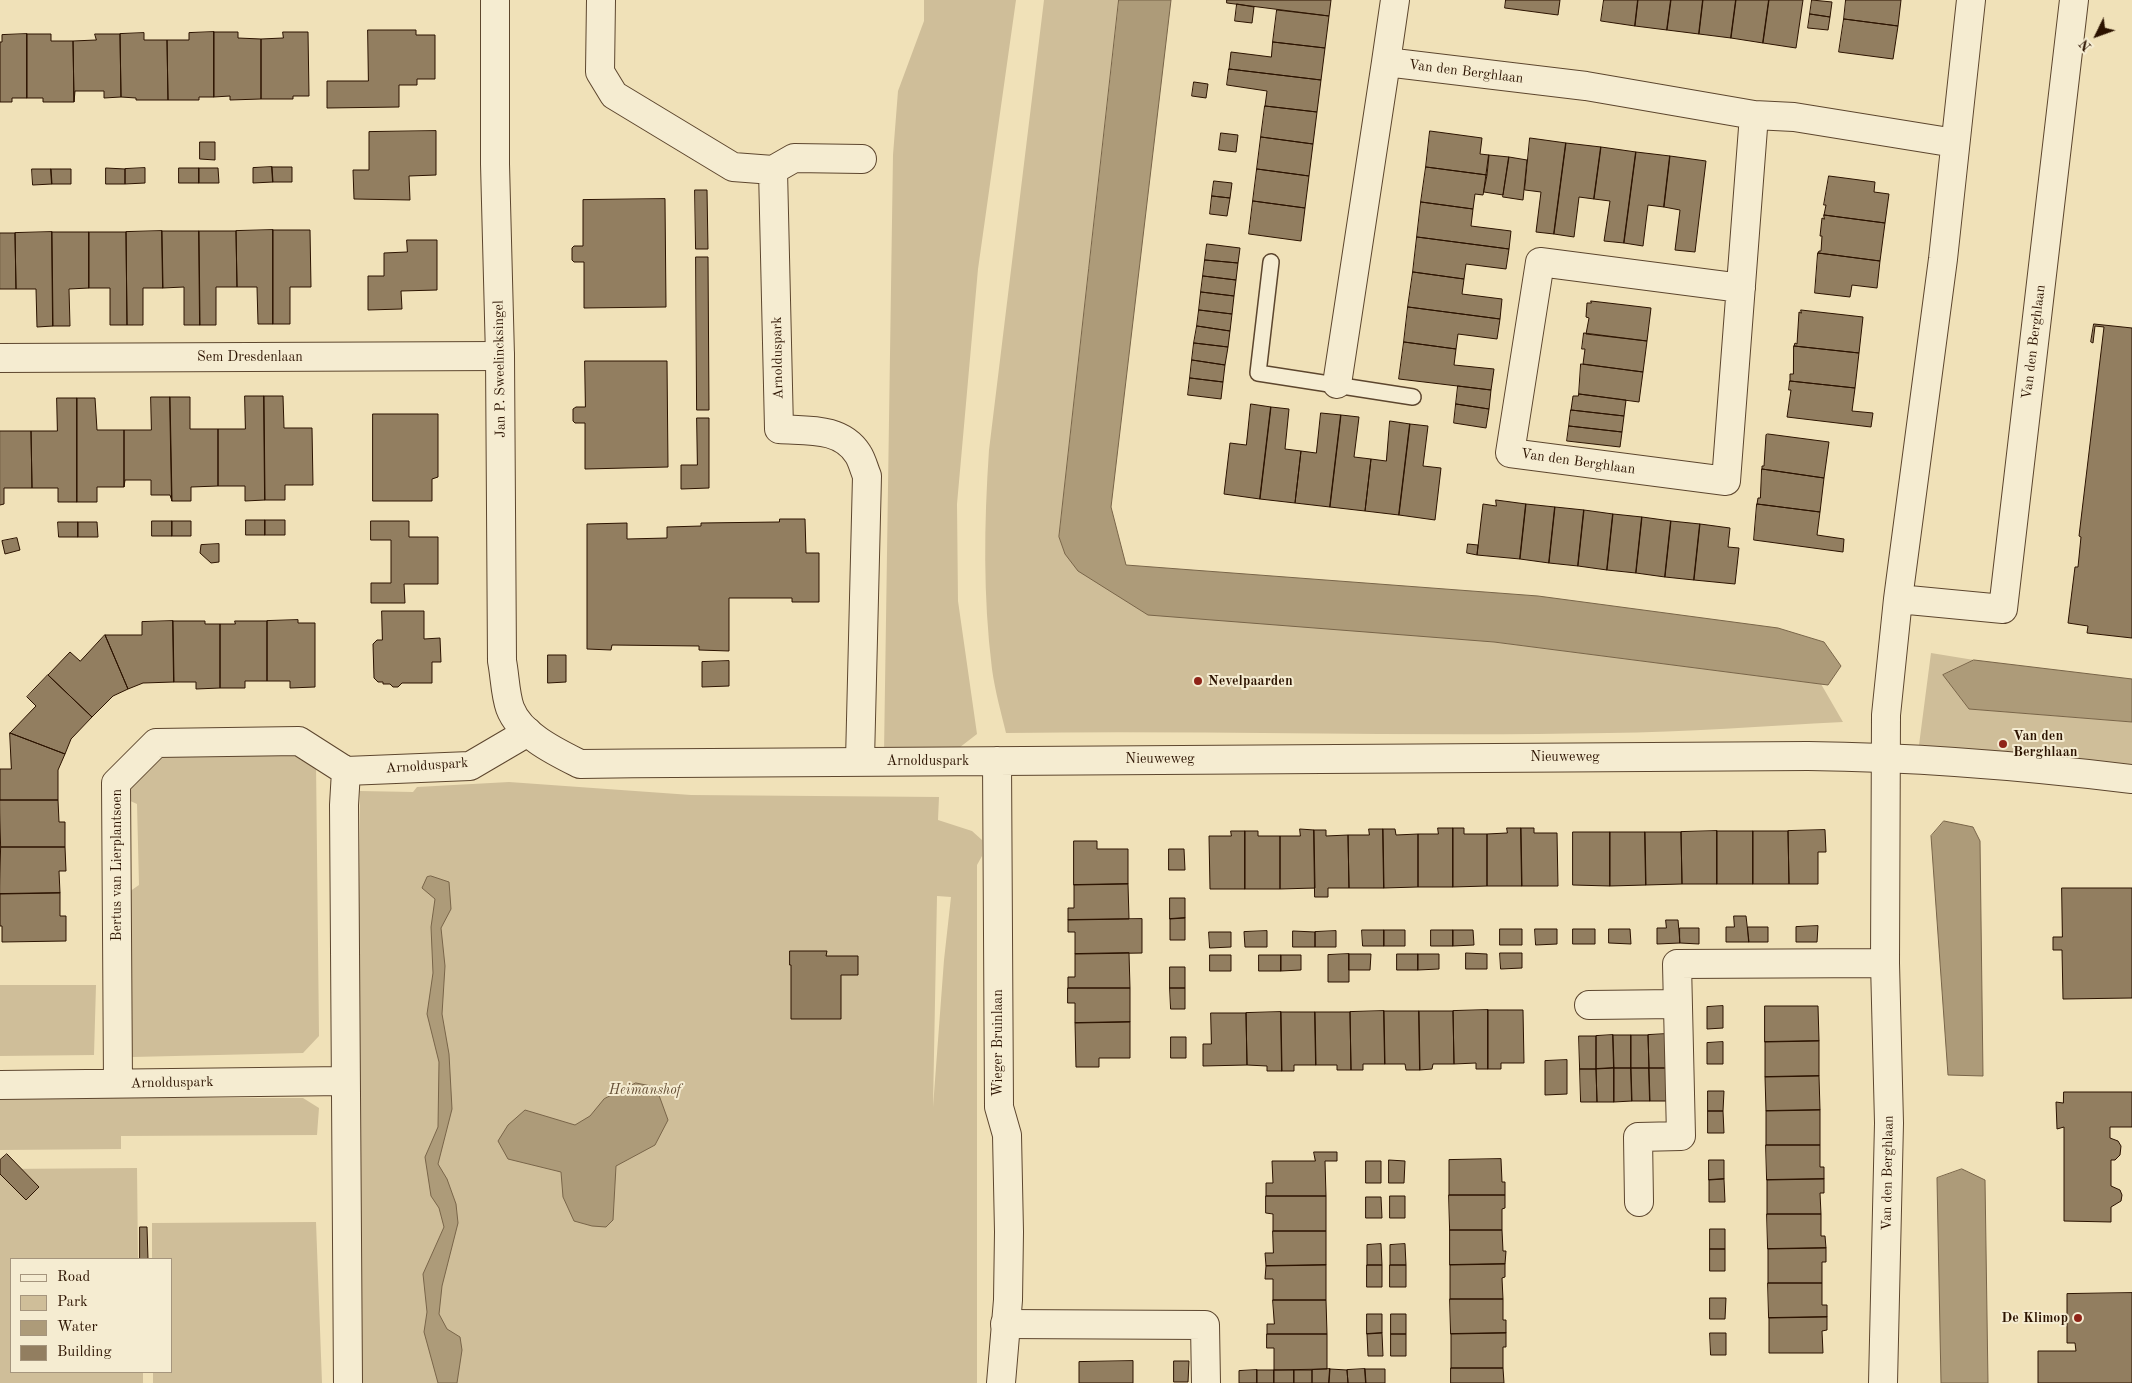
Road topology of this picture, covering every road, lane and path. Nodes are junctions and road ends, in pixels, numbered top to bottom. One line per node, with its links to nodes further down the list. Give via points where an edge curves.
1 (495, 0): 13 (street, Jan P. Sweelincksingel)
2 (601, 0): 10 (street, via 600,72 614,95 733,167)
3 (1396, 0): 6 (street)
4 (1971, 0): 8 (street, Van den Berghlaan)
5 (2074, 0): 17 (street, Van den Berghlaan, via 2003,609)
6 (1386, 62): 7 (street, Van den Berghlaan, via 1586,86); 15 (street)
7 (1754, 115): 8 (street, Van den Berghlaan, via 1794,117); 12 (street, Van den Berghlaan)
8 (1956, 143): 17 (street, Van den Berghlaan)
9 (862, 158): 10 (street, via 794,158)
10 (773, 170): 20 (street, Arnolduspark, via 780,429 834,433 859,454 867,476)
11 (1271, 262): 15 (lane, via 1258,373)
12 (1740, 288): 12 (street, Van den Berghlaan, via 1726,481 1510,453 1540,262)
13 (500, 356): 14 (street, Sem Dresdenlaan); 18 (street, Jan P. Sweelincksingel, via 502,661 510,709)
14 (0, 358)
15 (1336, 384): 16 (lane)
16 (1413, 397)
17 (1898, 599): 19 (street, Van den Berghlaan, via 1886,716)
18 (528, 732): 20 (street, Arnolduspark, via 544,746 580,764); 22 (street, Arnolduspark, via 470,766)
19 (1886, 757): 21 (street, Nieuweweg); 23 (street, Nieuweweg, via 2003,764); 24 (street, Van den Berghlaan)
20 (860, 760): 21 (street, Arnolduspark)
21 (997, 761): 31 (street, Wieger Bruinlaan, via 999,1108 1007,1135 1009,1232)
22 (346, 771): 27 (street); 28 (street, Bertus van Lierplantsoen, via 299,741 156,743 116,783)
23 (2132, 779)
24 (1885, 963): 25 (street, via 1677,964); 35 (street, Van den Berghlaan, via 1889,1122)
25 (1677, 1004): 26 (street); 30 (street, via 1681,1136 1638,1137)
26 (1589, 1005)
27 (345, 1081): 28 (street, Arnolduspark); 32 (street)
28 (118, 1084): 29 (street, Arnolduspark)
29 (0, 1085)
30 (1639, 1202)
31 (1005, 1324): 33 (street, Wieger Bruinlaan); 34 (street, via 1205,1325)
32 (348, 1383)
33 (1001, 1383)
34 (1206, 1383)
35 (1883, 1383)

